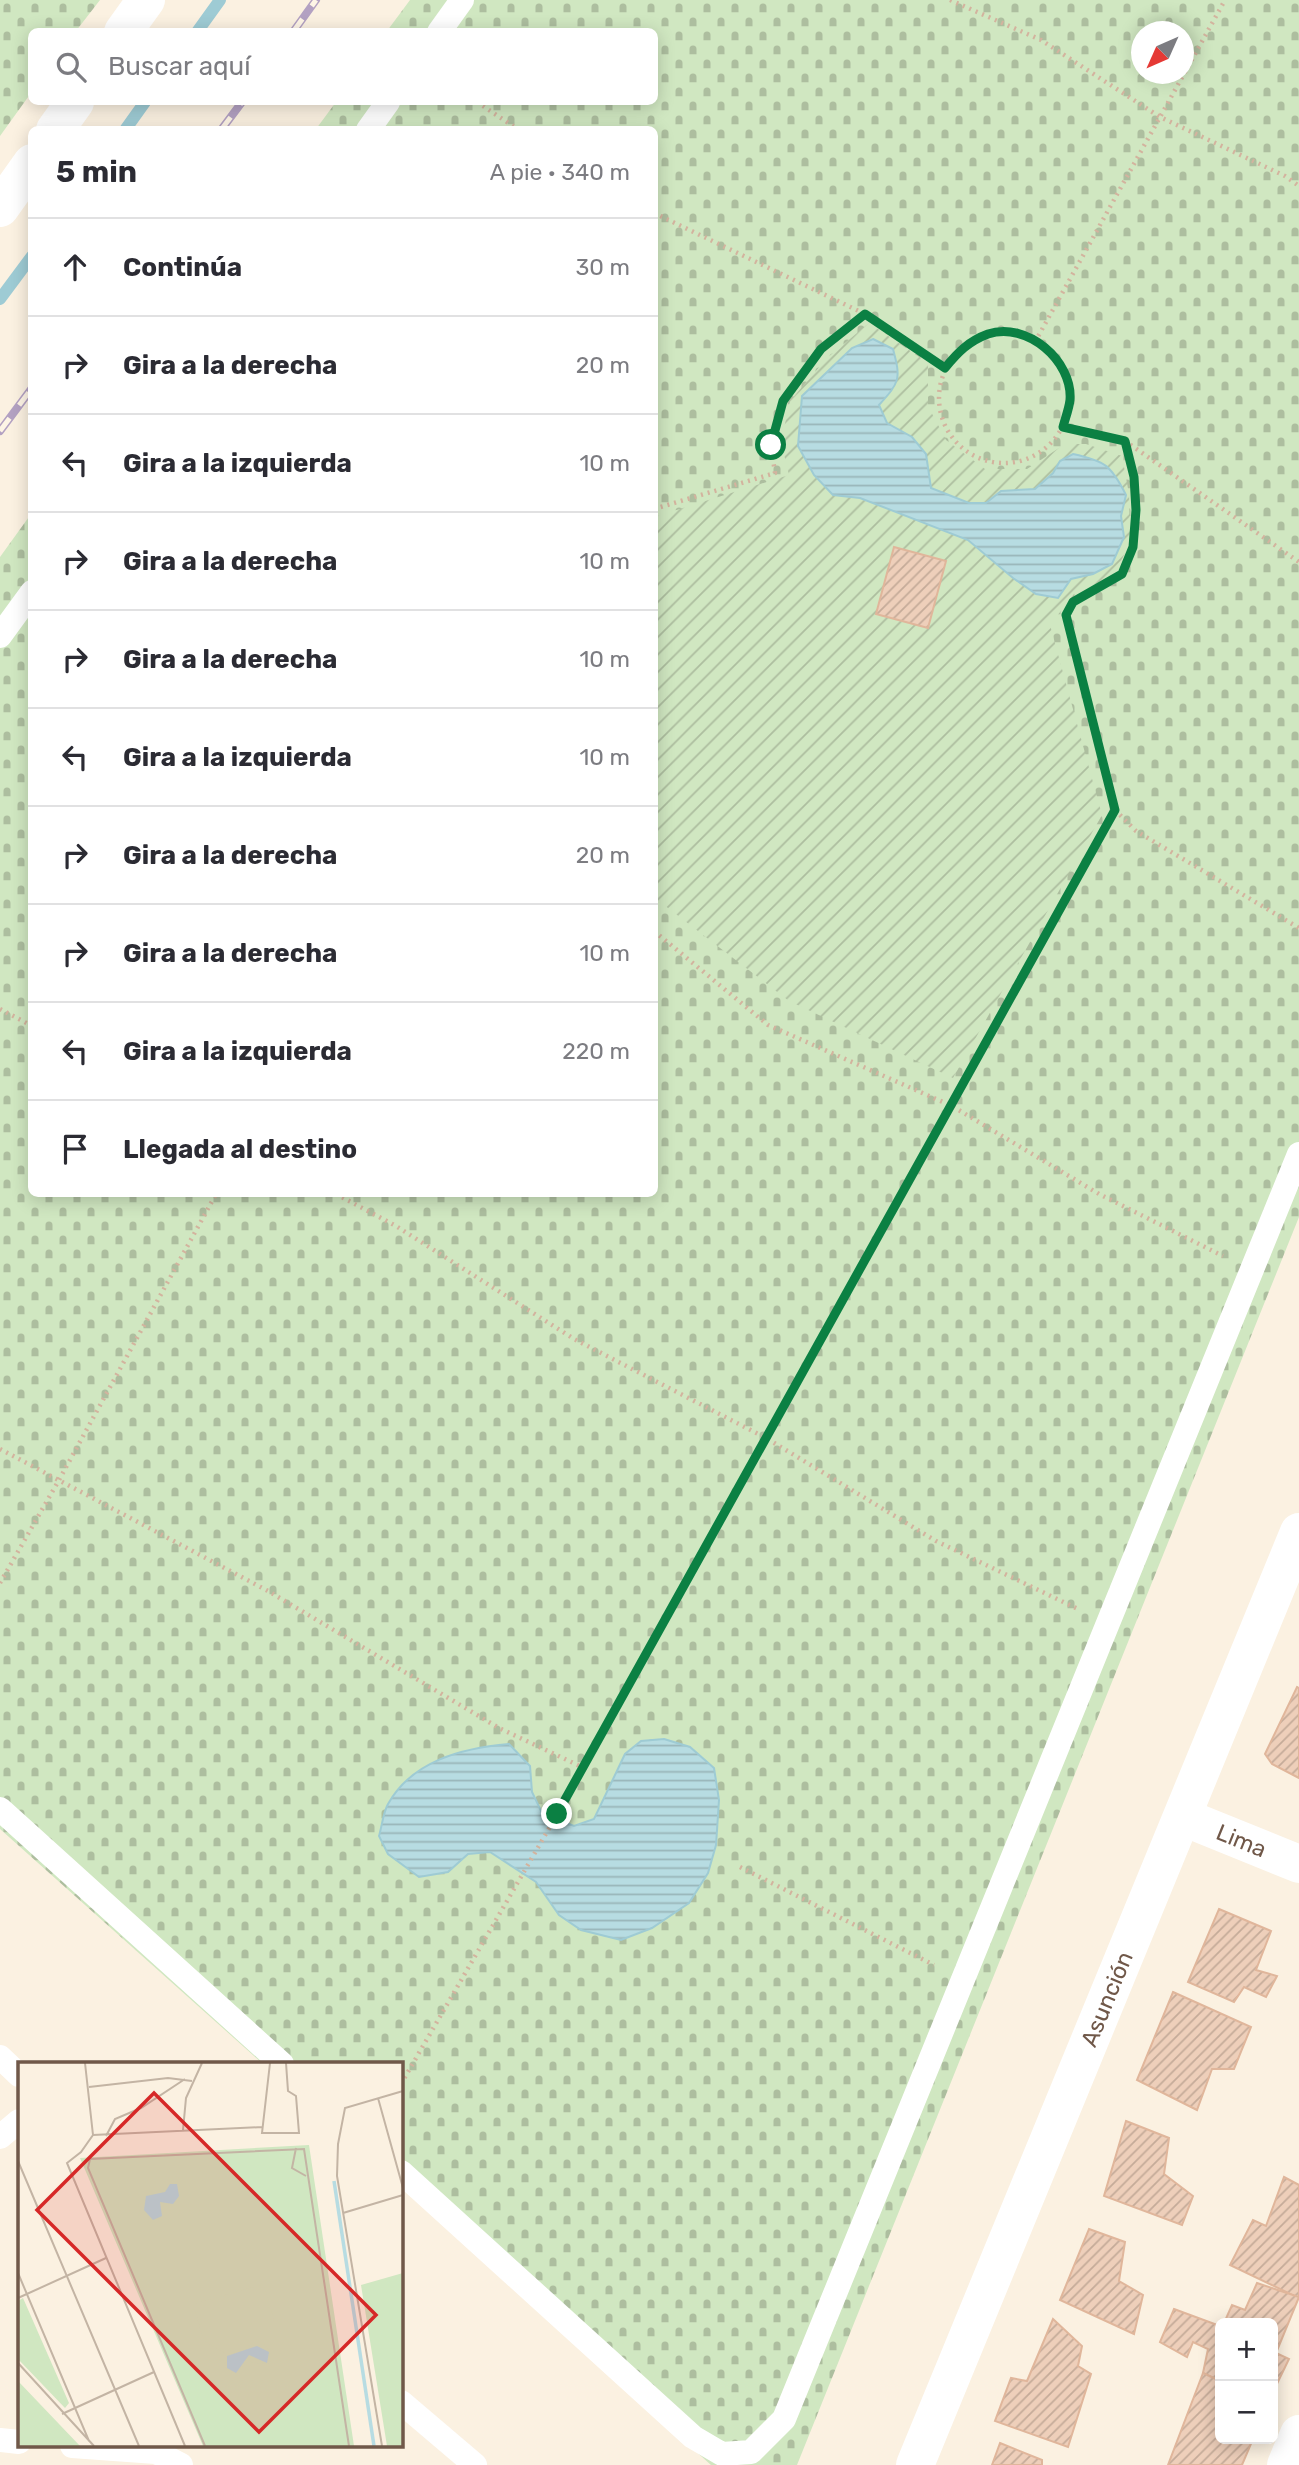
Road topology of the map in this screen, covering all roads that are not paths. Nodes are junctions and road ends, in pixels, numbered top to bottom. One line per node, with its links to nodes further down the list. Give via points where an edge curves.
1 (145, 0): 3 (street)
2 (462, 0): 4 (lane)
3 (127, 28)
4 (442, 28)
5 (73, 105): 7 (street)
6 (386, 105): 8 (lane)
7 (58, 126)
8 (371, 126)
9 (28, 169): 10 (street)
10 (0, 208)
11 (28, 598): 12 (lane)
12 (0, 636)
13 (1299, 1154): 23 (lane, via 783,2419 751,2452 722,2454 694,2437)
14 (1299, 1532): 16 (street, Asunción)
15 (0, 1809): 19 (lane)
16 (1183, 1817): 17 (street, Lima); 31 (street, Asunción)
17 (1299, 1864)
18 (0, 2057): 20 (lane)
19 (280, 2062)
20 (18, 2074)
21 (18, 2122): 22 (lane)
22 (0, 2137)
23 (402, 2173)
24 (402, 2403): 30 (lane)
25 (1299, 2434): 32 (street)
26 (0, 2440): 27 (lane)
27 (18, 2442)
28 (100, 2448): 29 (lane, via 156,2452)
29 (181, 2465)
30 (475, 2465)
31 (915, 2465)
32 (1286, 2465)

